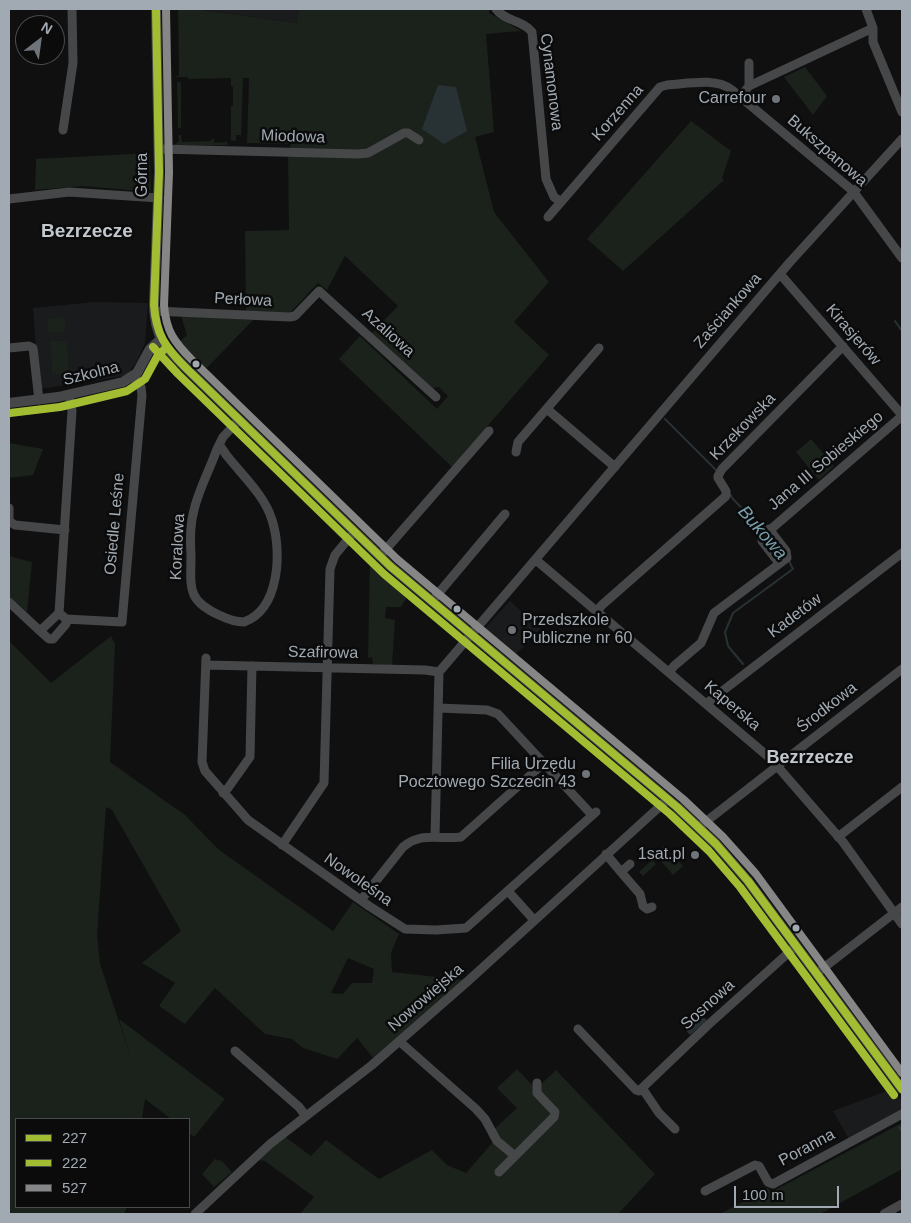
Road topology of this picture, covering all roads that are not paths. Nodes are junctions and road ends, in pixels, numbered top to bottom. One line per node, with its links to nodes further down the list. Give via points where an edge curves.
1 (72, 9): 11 (street, via 73,63)
2 (156, 9): 14 (street, Górna)
3 (496, 9): 18 (street, Cynamonowa, via 499,14 532,32 546,179 554,197)
4 (866, 9): 5 (street)
5 (873, 28): 8 (street); 10 (street, via 873,42)
6 (749, 63): 8 (street)
7 (718, 83): 9 (street, Bukszpanowa); 18 (street, Korzenna, via 667,84 660,87)
8 (749, 86): 9 (street)
9 (740, 97): 15 (street, Bukszpanowa)
10 (902, 112)
11 (63, 130)
12 (902, 139): 15 (street, Zaściankowa)
13 (419, 140): 14 (street, Miodowa, via 404,133 368,153 358,154)
14 (158, 149): 16 (street, Górna)
15 (853, 191): 20 (street, Bukszpanowa); 21 (street, Zaściankowa)
16 (159, 198): 17 (street, via 81,192); 23 (street, Górna)
17 (9, 199)
18 (560, 202): 19 (street, Korzenna)
19 (548, 217)
20 (902, 258)
21 (780, 274): 25 (street, Kirasjerów); 41 (street, Zaściankowa)
22 (319, 291): 23 (street, Perłowa, via 295,316 290,317); 30 (street, Azaliowa)
23 (154, 311): 24 (street, Górna)
24 (160, 340): 28 (street, Szkolna, via 150,349); 35 (street)
25 (843, 346): 34 (street, Kirasjerów); 52 (street, Krzekowska, via 719,474 726,496)
26 (9, 348): 31 (street, via 33,348)
27 (599, 348): 33 (street)
28 (134, 377): 29 (street, Szkolna); 53 (street, Osiedle Leśne, via 141,386 142,395 122,622)
29 (70, 395): 31 (street, Szkolna); 45 (street, via 72,411)
30 (436, 396)
31 (38, 400): 32 (street, Szkolna)
32 (9, 403)
33 (547, 409): 38 (street, via 518,442); 41 (street)
34 (902, 416): 61 (street, Jana III Sobieskiego, via 769,529 787,558 714,613 701,643)
35 (239, 420): 37 (street); 46 (street)
36 (489, 431): 48 (street)
37 (219, 445): 39 (street, Koralowa); 40 (street, Koralowa)
38 (516, 452)
39 (226, 456): 40 (street); 40 (street, Koralowa, via 264,502 275,532 276,564 270,598 260,613 244,622 227,619 202,607 191,588 193,510)
40 (214, 457)
41 (615, 467): 49 (street, Zaściankowa)
42 (9, 508): 44 (street)
43 (505, 514): 50 (street)
44 (9, 521): 45 (street, via 15,525)
45 (65, 530): 53 (street)
46 (354, 532): 48 (street); 58 (street, via 335,555 330,569)
47 (902, 553): 62 (street, Kadetów)
48 (380, 556): 50 (street)
49 (536, 560): 52 (street, Kaperska); 55 (street, Zaściankowa)
50 (432, 601): 55 (street)
51 (9, 602): 54 (street)
52 (597, 612): 61 (street, Kaperska)
53 (62, 616): 54 (street); 54 (street, via 66,624 53,638 49,639)
54 (40, 631)
55 (471, 634): 60 (street, Zaściankowa); 68 (street)
56 (206, 662): 57 (street, Szafirowa); 67 (street, Nowoleśna, via 202,762 205,771)
57 (252, 666): 58 (street, Szafirowa); 67 (street, via 250,757)
58 (328, 668): 60 (street, Szafirowa); 72 (street, via 324,783)
59 (902, 669): 65 (street, Środkowa)
60 (439, 672): 63 (street)
61 (669, 672): 62 (street, Kaperska)
62 (707, 704): 65 (street, Kaperska)
63 (439, 708): 64 (street, via 487,710 498,714); 71 (street)
64 (544, 763): 71 (street, via 461,837); 76 (street, Nowoleśna, via 594,813)
65 (777, 765): 69 (street, Środkowa); 70 (street, Kaperska)
66 (902, 787): 70 (street)
67 (223, 793): 72 (street, Nowoleśna, via 248,820)
68 (668, 799): 69 (street); 73 (street, Nowowiejska)
69 (699, 827): 83 (street, via 728,856)
70 (838, 836): 80 (street, Kaperska)
71 (435, 837): 77 (street, via 418,838 403,847)
72 (282, 845): 77 (street, Nowoleśna)
73 (606, 854): 75 (street); 81 (street, Nowowiejska)
74 (630, 864): 75 (street)
75 (621, 872): 78 (street, via 640,894 643,906 647,909)
76 (508, 891): 77 (street, Nowoleśna, via 463,929 405,929); 81 (street)
77 (361, 900)
78 (652, 907)
79 (902, 907): 80 (street)
80 (894, 913): 82 (street, Kaperska); 84 (street)
81 (534, 920): 86 (street, Nowowiejska)
82 (902, 924)
83 (796, 946): 84 (street); 89 (street, Sosnowa)
84 (817, 973): 90 (street)
85 (578, 1029): 89 (street, via 636,1090)
86 (399, 1041): 92 (street, Nowowiejska); 94 (street, via 476,1109 497,1141)
87 (235, 1051): 92 (street)
88 (537, 1083): 94 (street, via 537,1093 555,1112 554,1117)
89 (642, 1088): 93 (street)
90 (902, 1089)
91 (902, 1114): 96 (street, Poranna, via 773,1184 768,1182 760,1166 755,1165)
92 (305, 1115): 98 (street, Nowowiejska)
93 (675, 1129)
94 (515, 1156): 95 (street)
95 (499, 1172)
96 (706, 1191)
97 (902, 1204): 99 (street)
98 (197, 1214)
99 (884, 1214)

